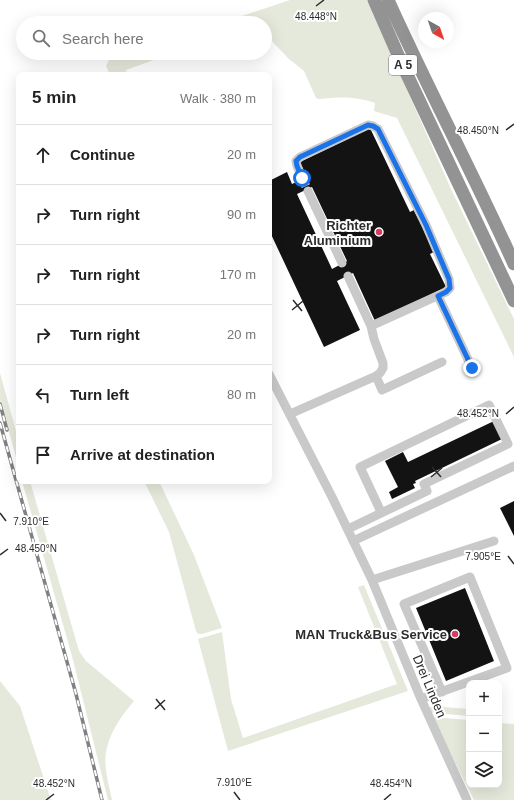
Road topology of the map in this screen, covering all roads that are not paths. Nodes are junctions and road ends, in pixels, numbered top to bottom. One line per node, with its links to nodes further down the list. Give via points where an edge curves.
1 (374, 0): 9 (highway, A 5)
2 (388, 0): 6 (highway, A 5)
3 (302, 178): 8 (street, via 296,161 300,157 368,125 378,129 426,225 449,279 450,288)
4 (308, 191): 5 (street)
5 (342, 263)
6 (514, 264)
7 (348, 276): 10 (street)
8 (438, 296): 10 (street); 12 (street)
9 (514, 301)
10 (371, 326): 13 (street, via 384,368)
11 (442, 362): 13 (street, via 382,390)
12 (472, 368)
13 (376, 376): 15 (street)
14 (272, 380): 15 (street, Drei Linden)
15 (290, 414): 18 (street, Drei Linden)
16 (514, 466): 19 (street)
17 (381, 512): 17 (street, via 427,491 424,484 508,444 489,405 360,467); 18 (street)
18 (348, 529): 19 (street, Drei Linden)
19 (353, 541): 21 (street, Drei Linden)
20 (494, 541): 21 (street)
21 (372, 580): 23 (street, Drei Linden)
22 (442, 692): 22 (street, via 507,668 470,577 404,604); 23 (street)
23 (421, 699): 24 (street, Drei Linden)
24 (467, 800)

